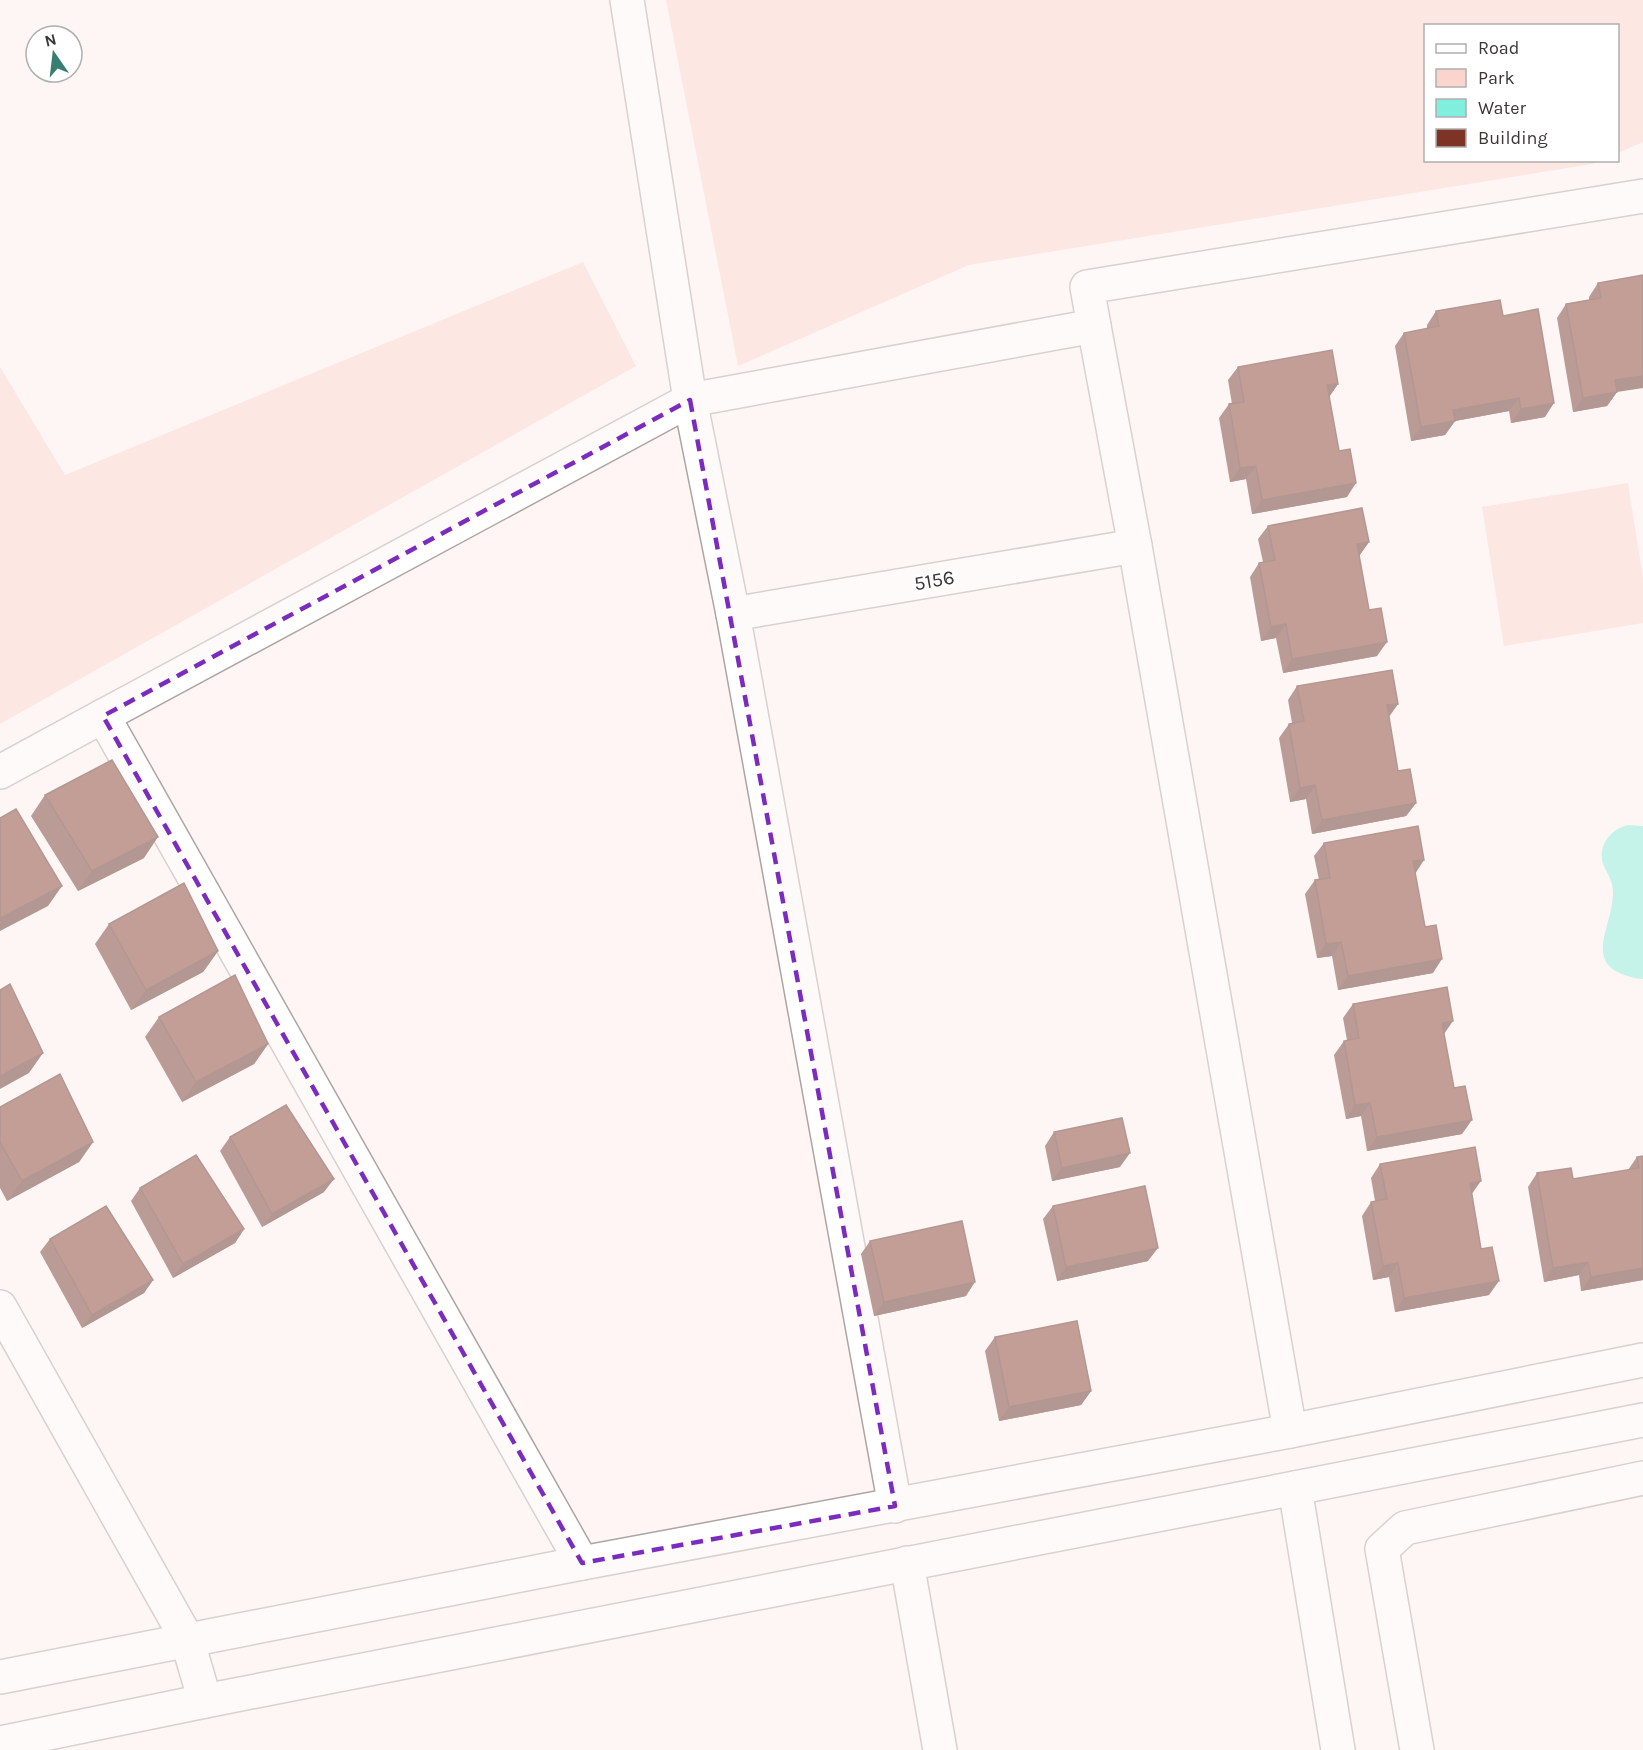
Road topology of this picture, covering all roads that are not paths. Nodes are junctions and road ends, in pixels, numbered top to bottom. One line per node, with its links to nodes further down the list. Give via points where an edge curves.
1 (627, 0): 4 (street)
2 (1643, 196): 3 (street, via 1087,287)
3 (1094, 326): 4 (street); 5 (street)
4 (690, 400): 6 (street); 7 (street)
5 (1135, 546): 6 (street, 5156); 12 (street)
6 (733, 614): 15 (street)
7 (103, 716): 8 (street); 16 (street)
8 (0, 772)
9 (0, 1307): 18 (street)
10 (1643, 1360): 12 (street)
11 (1643, 1420): 14 (street)
12 (1290, 1431): 15 (street)
13 (1643, 1478): 24 (street, via 1405,1528 1382,1549)
14 (1294, 1488): 17 (street); 23 (street)
15 (895, 1506): 16 (street)
16 (582, 1563): 18 (street)
17 (907, 1563): 20 (street); 22 (street)
18 (187, 1639): 19 (street); 20 (street)
19 (0, 1677)
20 (205, 1701): 21 (street)
21 (0, 1743)
22 (940, 1750)
23 (1338, 1750)
24 (1417, 1750)

